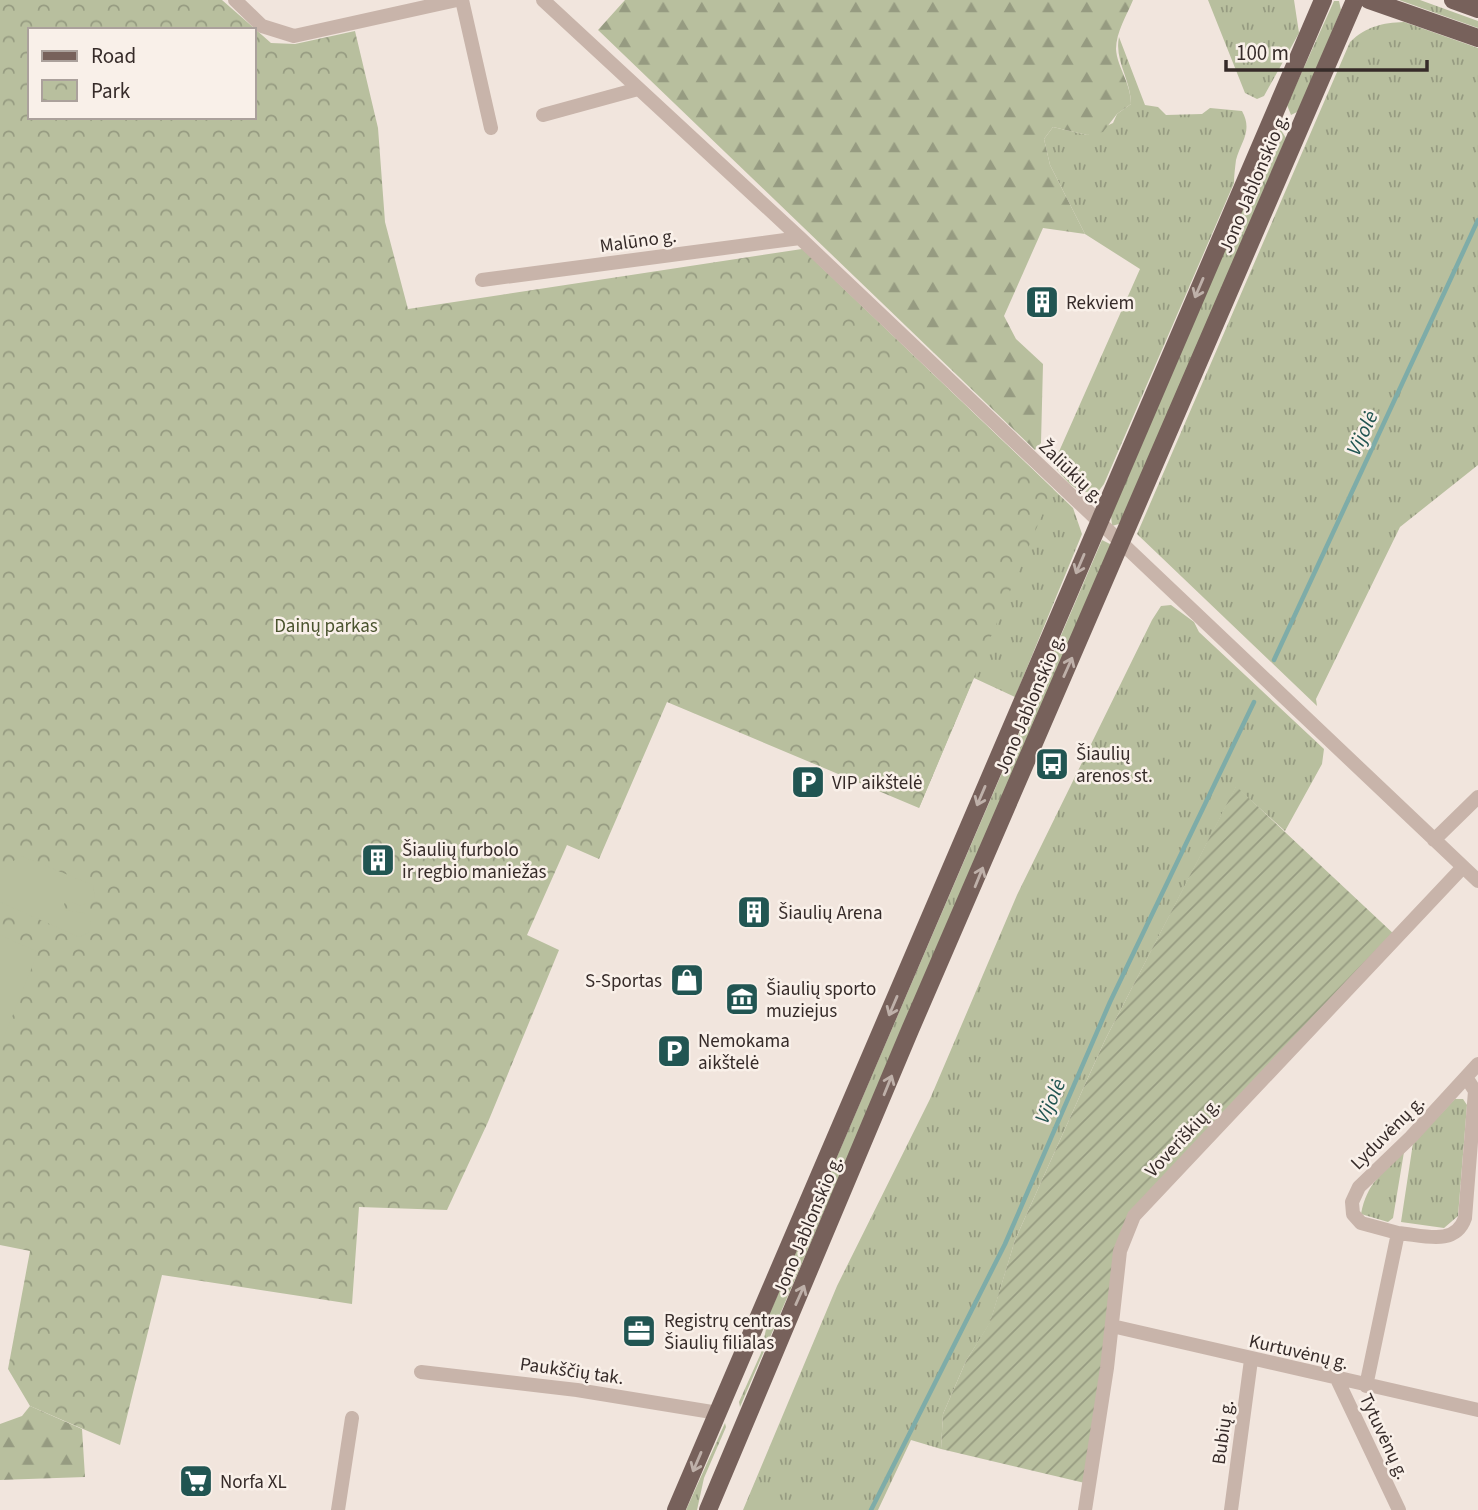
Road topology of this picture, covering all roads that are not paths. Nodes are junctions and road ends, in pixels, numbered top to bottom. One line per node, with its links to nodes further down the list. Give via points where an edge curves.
1 (235, 0): 2 (street, via 262,26 294,36)
2 (457, 0)
3 (462, 0): 13 (street)
4 (543, 0): 11 (street, Žaliūkių g.)
5 (1323, 0): 16 (main road, Jono Jablonskio g., one-way to 16)
6 (1355, 0): 17 (main road, Jono Jablonskio g.)
7 (1369, 0): 10 (main road)
8 (1453, 0): 9 (main road)
9 (1478, 9)
10 (1478, 38)
11 (638, 89): 12 (street); 14 (street, Žaliūkių g.)
12 (543, 115)
13 (491, 128)
14 (800, 238): 15 (street, Malūno g.); 16 (street, Žaliūkių g.)
15 (482, 280)
16 (1098, 523): 17 (street, Žaliūkių g.); 31 (main road, Jono Jablonskio g., one-way to 31)
17 (1122, 545): 19 (street, Žaliūkių g.); 33 (main road, Jono Jablonskio g., one-way to 17)
18 (1478, 797): 19 (street)
19 (1434, 840): 20 (street, Žaliūkių g.)
20 (1463, 867): 21 (street, Žaliūkių g.); 25 (street, Voveriškių g., via 1134,1216 1119,1251)
21 (1478, 881)
22 (1478, 1064): 23 (street, Lyduvėnų g.)
23 (1466, 1077): 24 (street, Lyduvėnų g., via 1475,1091 1462,1228 1447,1237); 24 (street, Lyduvėnų g., via 1359,1187 1352,1202 1353,1214 1361,1223)
24 (1398, 1233): 29 (street)
25 (1112, 1326): 26 (street, Kurtuvėnų g.); 37 (street, Voveriškių g.)
26 (1251, 1360): 28 (street, Kurtuvėnų g.); 38 (street, Bubių g.)
27 (421, 1372): 31 (street, Paukščių tak., via 578,1390)
28 (1337, 1379): 29 (street, Kurtuvėnų g.); 39 (street, Tytuvėnų g.)
29 (1366, 1386): 30 (street, Kurtuvėnų g.)
30 (1478, 1410)
31 (718, 1413): 33 (main road); 35 (main road, Jono Jablonskio g., one-way to 35)
32 (352, 1418): 34 (street)
33 (743, 1424): 36 (main road, Jono Jablonskio g.)
34 (338, 1510)
35 (676, 1510)
36 (708, 1510)
37 (1086, 1510)
38 (1231, 1510)
39 (1399, 1510)

